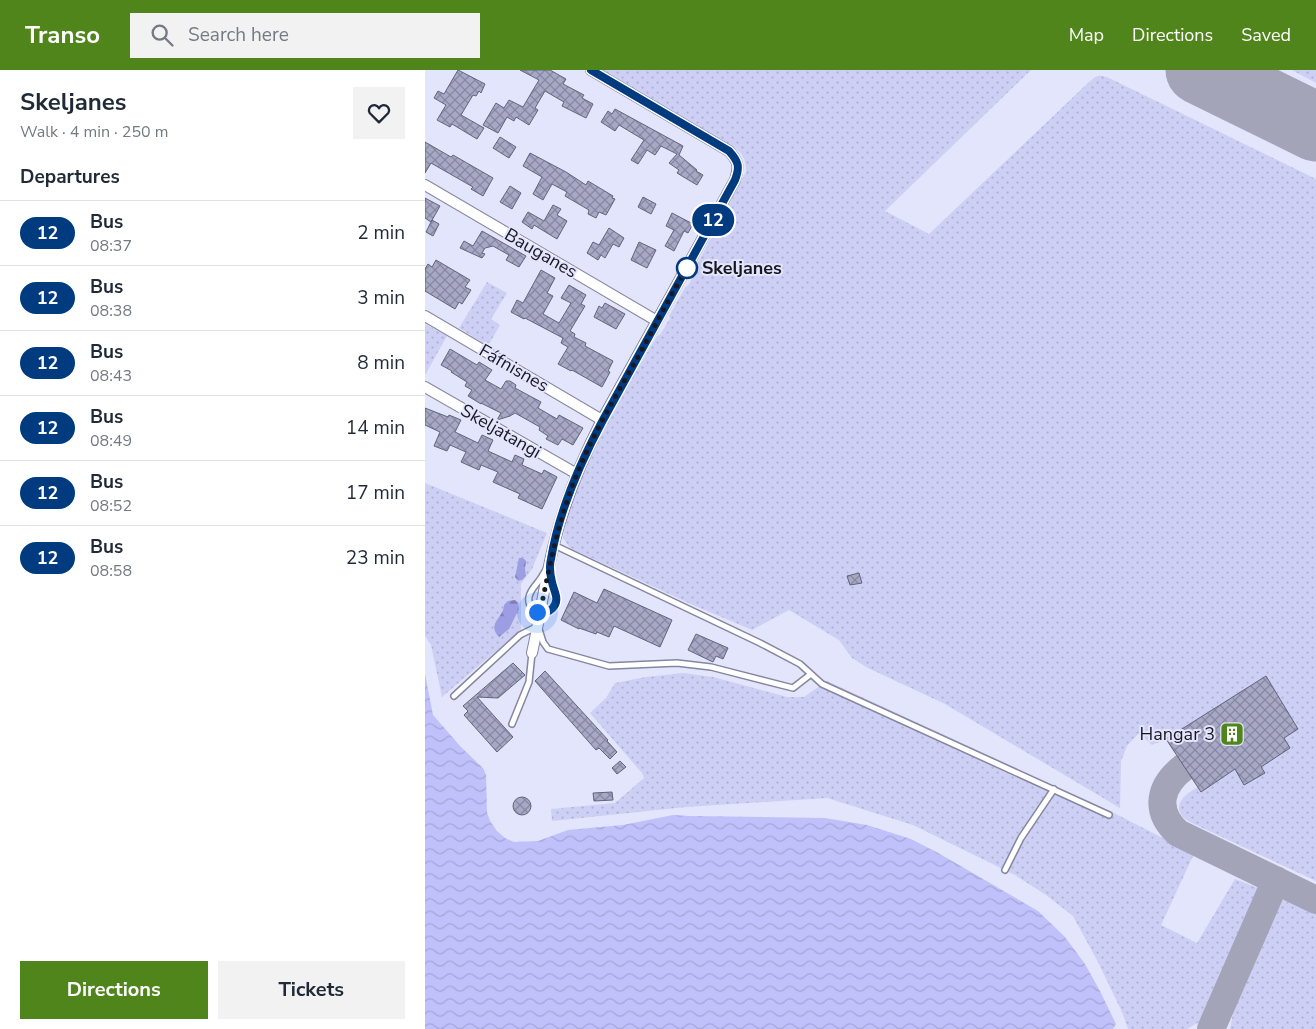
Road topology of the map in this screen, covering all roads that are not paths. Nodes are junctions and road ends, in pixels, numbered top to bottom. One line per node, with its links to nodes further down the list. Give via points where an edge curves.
1 (591, 70): 4 (street, via 723,147 738,163 735,180)
2 (425, 185): 4 (street, Bauganes)
3 (425, 316): 6 (street, Fáfnisnes)
4 (657, 321): 6 (street)
5 (425, 387): 7 (street, Skeljatangi)
6 (603, 420): 7 (street)
7 (577, 474): 8 (street)
8 (554, 545): 9 (street); 11 (lane, via 760,643)
9 (538, 626): 10 (street); 11 (lane, via 548,649 609,666 677,664 711,667 793,688); 12 (lane, via 519,635)
10 (532, 653): 13 (lane, via 529,682)
11 (811, 674): 14 (lane, via 822,684)
12 (454, 696)
13 (512, 724)
14 (1054, 789): 15 (lane); 16 (lane, via 1021,838)
15 (1109, 815)
16 (1005, 870)

